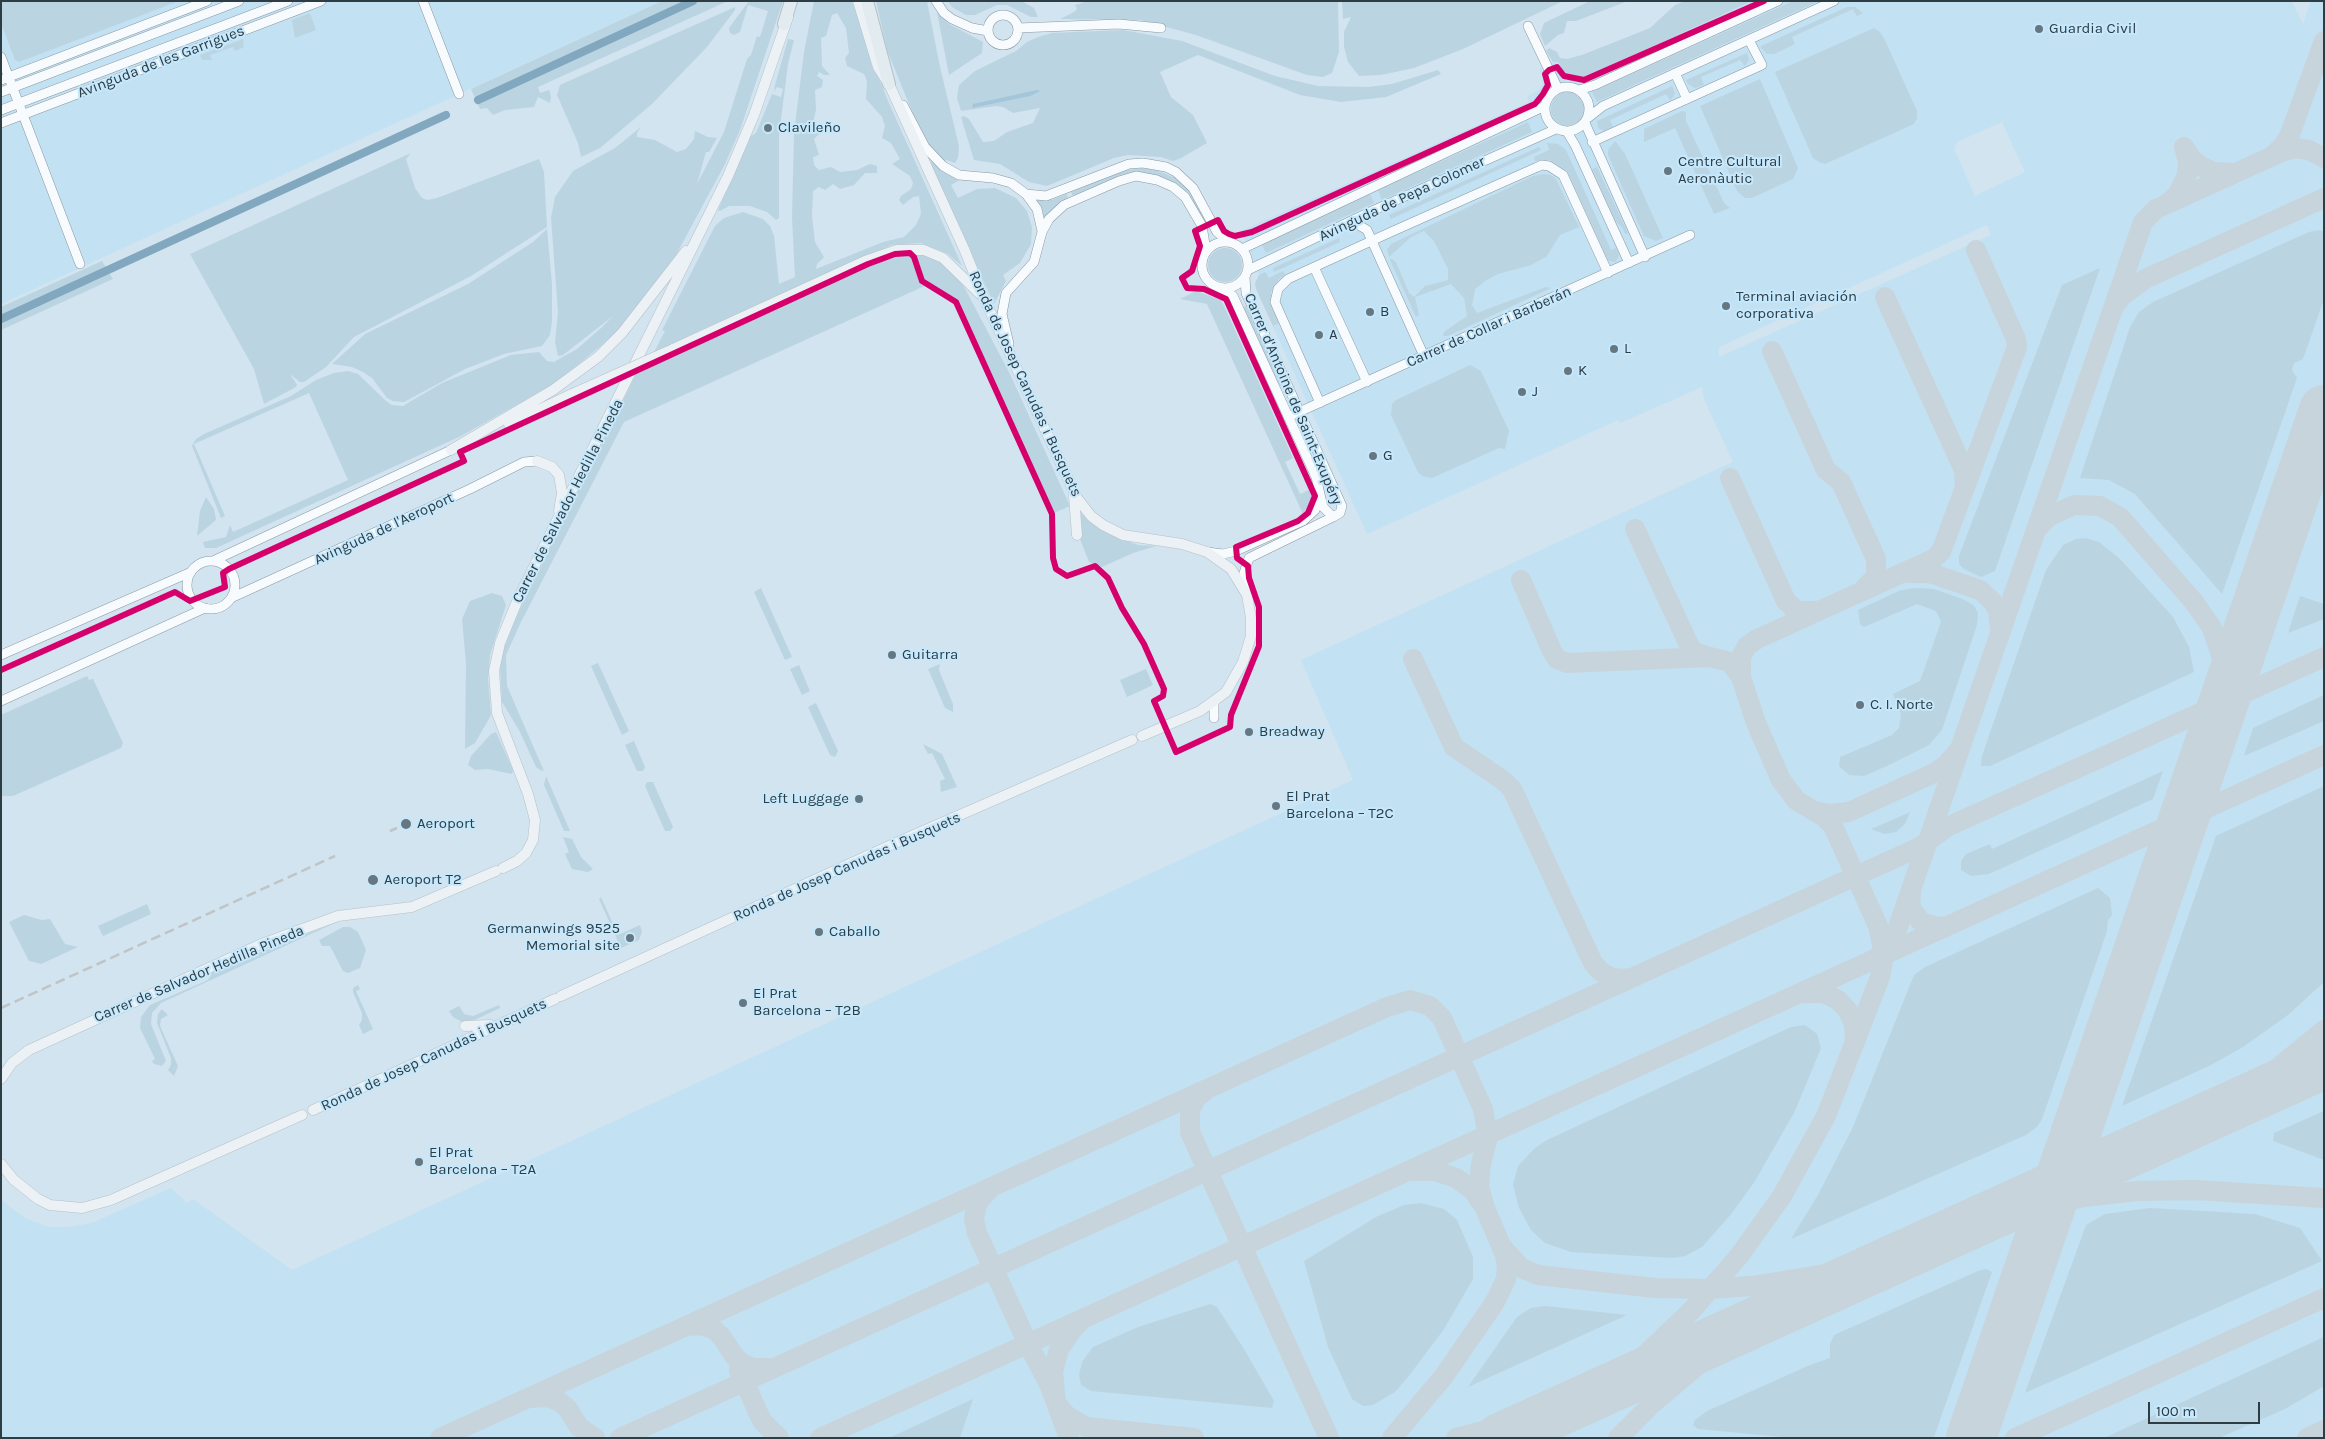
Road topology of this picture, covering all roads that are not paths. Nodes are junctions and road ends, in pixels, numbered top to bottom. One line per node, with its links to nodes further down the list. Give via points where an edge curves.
1 (207, 1): 13 (street)
2 (239, 1): 14 (street, Avinguda de les Garrigues)
3 (288, 1): 20 (street, Avinguda de les Garrigues)
4 (321, 1): 22 (street, Avinguda de les Garrigues)
5 (424, 1): 31 (street)
6 (790, 1): 15 (highway)
7 (796, 1): 15 (main road, Carrer de Salvador Hedilla Pineda)
8 (858, 1): 26 (main road, Ronda de Josep Canudas i Busquets, via 878,67)
9 (866, 1): 26 (highway)
10 (936, 1): 19 (street, via 952,19 972,28)
11 (1778, 1): 29 (street)
12 (1834, 1): 21 (street)
13 (197, 3): 14 (street); 25 (street)
14 (201, 15): 20 (street); 27 (street, Avinguda de les Garrigues)
15 (784, 24): 44 (main road, Carrer de Salvador Hedilla Pineda, via 754,115)
16 (1528, 26): 28 (street)
17 (1018, 28): 18 (street, via 1119,24); 19 (street, via 1014,20 1002,15 991,21); 19 (street, via 1013,41 1004,45 993,42)
18 (1161, 28)
19 (988, 30)
20 (207, 32): 22 (street); 33 (street, Avinguda de les Garrigues)
21 (1749, 40): 24 (street); 32 (street, via 1762,65)
22 (212, 43): 36 (street, Avinguda de les Garrigues)
23 (1, 57): 25 (street)
24 (1675, 74): 32 (street); 37 (street, via 1603,106)
25 (5, 78): 27 (street)
26 (889, 84): 42 (street, via 925,147 942,166 959,175 1011,183); 61 (main road, Ronda de Josep Canudas i Busquets)
27 (13, 87): 30 (street, Avinguda de les Garrigues); 33 (street)
28 (1558, 89): 29 (street); 34 (street, via 1551,94)
29 (1579, 90): 37 (street, via 1588,101)
30 (1, 92)
31 (459, 94)
32 (1687, 99): 41 (street)
33 (19, 103): 35 (street, Avinguda de les Garrigues); 36 (street)
34 (1545, 106): 39 (street, via 1548,121); 51 (street, Avinguda de Pepa Colomer)
35 (1, 110)
36 (23, 114): 38 (street, Avinguda de les Garrigues); 54 (street)
37 (1587, 120): 40 (street, via 1576,130); 41 (street)
38 (1, 123)
39 (1556, 129): 40 (street); 43 (street, Avinguda de Pepa Colomer)
40 (1567, 132): 55 (street)
41 (1592, 142): 53 (street)
42 (1026, 194): 47 (street, via 1037,208); 50 (street, via 1046,196 1128,164 1157,165 1176,172 1193,188 1218,232)
43 (1372, 211): 45 (street, Avinguda de Pepa Colomer); 46 (street)
44 (711, 213): 68 (main road, via 654,294 598,357 553,390); 73 (main road, Carrer de Salvador Hedilla Pineda)
45 (1352, 221): 46 (street); 58 (street, Avinguda de Pepa Colomer)
46 (1367, 230): 49 (street)
47 (1042, 232): 52 (street, via 1049,219 1064,204 1136,176 1173,187 1185,197 1202,226); 63 (street, via 1034,262 1011,285 1002,303)
48 (1690, 236): 53 (street, Carrer de Collar i Barberán)
49 (1372, 241): 56 (street, Avinguda de Pepa Colomer); 57 (street, Avinguda de Pepa Colomer, via 1535,168 1548,166 1563,175); 62 (street)
50 (1229, 242): 51 (street); 52 (street, via 1220,242)
51 (1242, 249): 58 (street, via 1248,261)
52 (1206, 250): 60 (street, via 1201,267 1203,275)
53 (1645, 256): 55 (street, Carrer de Collar i Barberán)
54 (80, 264)
55 (1629, 264): 57 (street, Carrer de Collar i Barberán)
56 (1314, 267): 59 (street, Avinguda de Pepa Colomer); 64 (street)
57 (1608, 273): 62 (street, Carrer de Collar i Barberán)
58 (1246, 274): 60 (street, via 1234,286); 66 (street, Carrer d'Antoine de Saint-Exupéry, via 1246,293)
59 (1280, 285): 65 (street, Carrer d'Antoine de Saint-Exupéry, via 1275,302)
60 (1219, 288): 67 (street, Carrer d'Antoine de Saint-Exupéry, via 1232,296)
61 (983, 296): 63 (main road, Ronda de Josep Canudas i Busquets); 68 (main road, bridge, via 943,258 924,250 897,250 865,261)
62 (1424, 356): 64 (street, Carrer de Collar i Barberán)
63 (1013, 361): 70 (main road, Ronda de Josep Canudas i Busquets)
64 (1367, 382): 65 (street, Carrer de Collar i Barberán)
65 (1320, 403): 66 (street, Carrer de Collar i Barberán)
66 (1299, 412): 67 (street, Carrer de Collar i Barberán); 72 (street, Carrer d'Antoine de Saint-Exupéry, via 1342,506)
67 (1288, 417): 71 (street, Carrer d'Antoine de Saint-Exupéry)
68 (451, 450): 77 (street)
69 (537, 461): 73 (main road, via 552,467 561,480); 80 (street, Avinguda de l'Aeroport, via 524,462)
70 (1072, 490): 74 (main road); 76 (main road, Ronda de Josep Canudas i Busquets, via 1091,516 1112,530 1135,538 1182,544)
71 (1321, 493): 72 (street, Carrer d'Antoine de Saint-Exupéry, via 1323,507); 75 (street, Carrer d'Antoine de Saint-Exupéry, via 1309,516)
72 (1333, 517): 75 (street, Carrer d'Antoine de Saint-Exupéry)
73 (558, 522): 88 (main road, Carrer de Salvador Hedilla Pineda, via 518,599 496,656 494,685 497,713 535,820 526,853 517,861 412,907 338,916 259,945 45,1042 20,1057)
74 (1077, 535)
75 (1282, 536): 76 (street, Carrer d'Antoine de Saint-Exupéry, via 1223,554); 79 (street, Carrer d'Antoine de Saint-Exupéry, via 1249,558 1244,573)
76 (1207, 552): 79 (main road, Ronda de Josep Canudas i Busquets, via 1231,569)
77 (215, 560): 78 (street, via 201,561); 80 (street, via 229,569 232,576 234,591)
78 (191, 572): 81 (street, via 190,593); 82 (street)
79 (1247, 595): 84 (main road, Ronda de Josep Canudas i Busquets, via 1252,618 1248,649 1226,692)
80 (231, 598): 81 (street, Avinguda de l'Aeroport, via 221,608)
81 (205, 608): 83 (street, Avinguda de l'Aeroport)
82 (1, 655)
83 (1, 701)
84 (1214, 702): 85 (street); 86 (main road, Ronda de Josep Canudas i Busquets, via 1200,712 891,845)
85 (1214, 718)
86 (496, 1025): 87 (main road); 89 (main road, Ronda de Josep Canudas i Busquets)
87 (466, 1026)
88 (1, 1079)
89 (312, 1110)
90 (302, 1115): 91 (main road, Ronda de Josep Canudas i Busquets, via 96,1205 68,1208 50,1205 25,1190)
91 (1, 1164)

